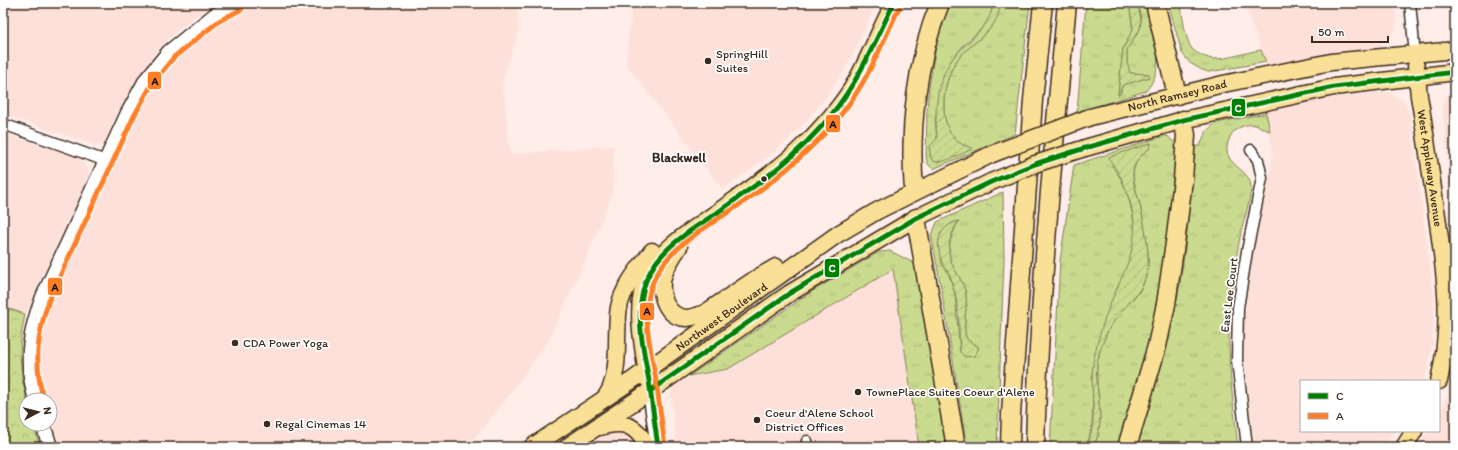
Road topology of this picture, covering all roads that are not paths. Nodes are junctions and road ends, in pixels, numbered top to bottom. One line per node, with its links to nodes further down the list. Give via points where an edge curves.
1 (240, 3): 16 (street, via 215,15 169,52 146,80)
2 (894, 3): 19 (main road, via 856,80 825,123 771,174)
3 (940, 3): 17 (highway, via 922,56 916,97)
4 (1043, 3): 35 (highway, via 1033,100)
5 (1067, 3): 36 (highway, via 1045,248)
6 (1155, 3): 12 (highway)
7 (1410, 3): 9 (street, West Appleway Avenue)
8 (1455, 50): 9 (main road, North Ramsey Road)
9 (1415, 55): 11 (main road, West Appleway Avenue); 12 (main road, North Ramsey Road, via 1331,62)
10 (1455, 72): 11 (main road, North Ramsey Road)
11 (1417, 77): 13 (main road, North Ramsey Road, via 1334,87); 22 (main road, West Appleway Avenue, via 1447,289 1447,332)
12 (1177, 95): 13 (main road); 17 (main road, North Ramsey Road, bridge, via 1090,117 992,154)
13 (1183, 120): 18 (main road, North Ramsey Road, bridge, via 1035,164); 37 (highway, via 1186,135 1183,180 1166,304 1157,346)
14 (3, 124): 16 (street)
15 (1251, 150): 38 (street, East Lee Court, via 1258,160 1262,178 1238,308 1237,360)
16 (106, 161): 24 (street, via 34,322 29,369)
17 (914, 191): 18 (main road); 20 (main road, Northwest Boulevard)
18 (916, 218): 23 (main road, Northwest Boulevard, via 790,294); 34 (highway)
19 (688, 232): 20 (main road, via 670,262 661,288 664,302 672,312 688,318 704,313 757,278); 21 (main road, via 665,252 646,279 640,306); 25 (main road, via 654,249 632,278 620,305 616,335 616,369)
20 (838, 234): 21 (main road, Northwest Boulevard)
21 (647, 370): 23 (main road); 25 (main road, Northwest Boulevard)
22 (1439, 380)
23 (650, 391): 26 (main road, Northwest Boulevard); 33 (street)
24 (34, 392)
25 (606, 398): 30 (main road, Northwest Boulevard)
26 (597, 428): 31 (main road, Northwest Boulevard); 32 (main road, via 610,424 631,426 642,436)
27 (45, 432): 29 (street)
28 (1413, 432): 39 (main road)
29 (50, 447)
30 (532, 447)
31 (567, 447)
32 (647, 447)
33 (658, 447)
34 (956, 447)
35 (1010, 447)
36 (1035, 447)
37 (1127, 447)
38 (1247, 447)
39 (1404, 447)

